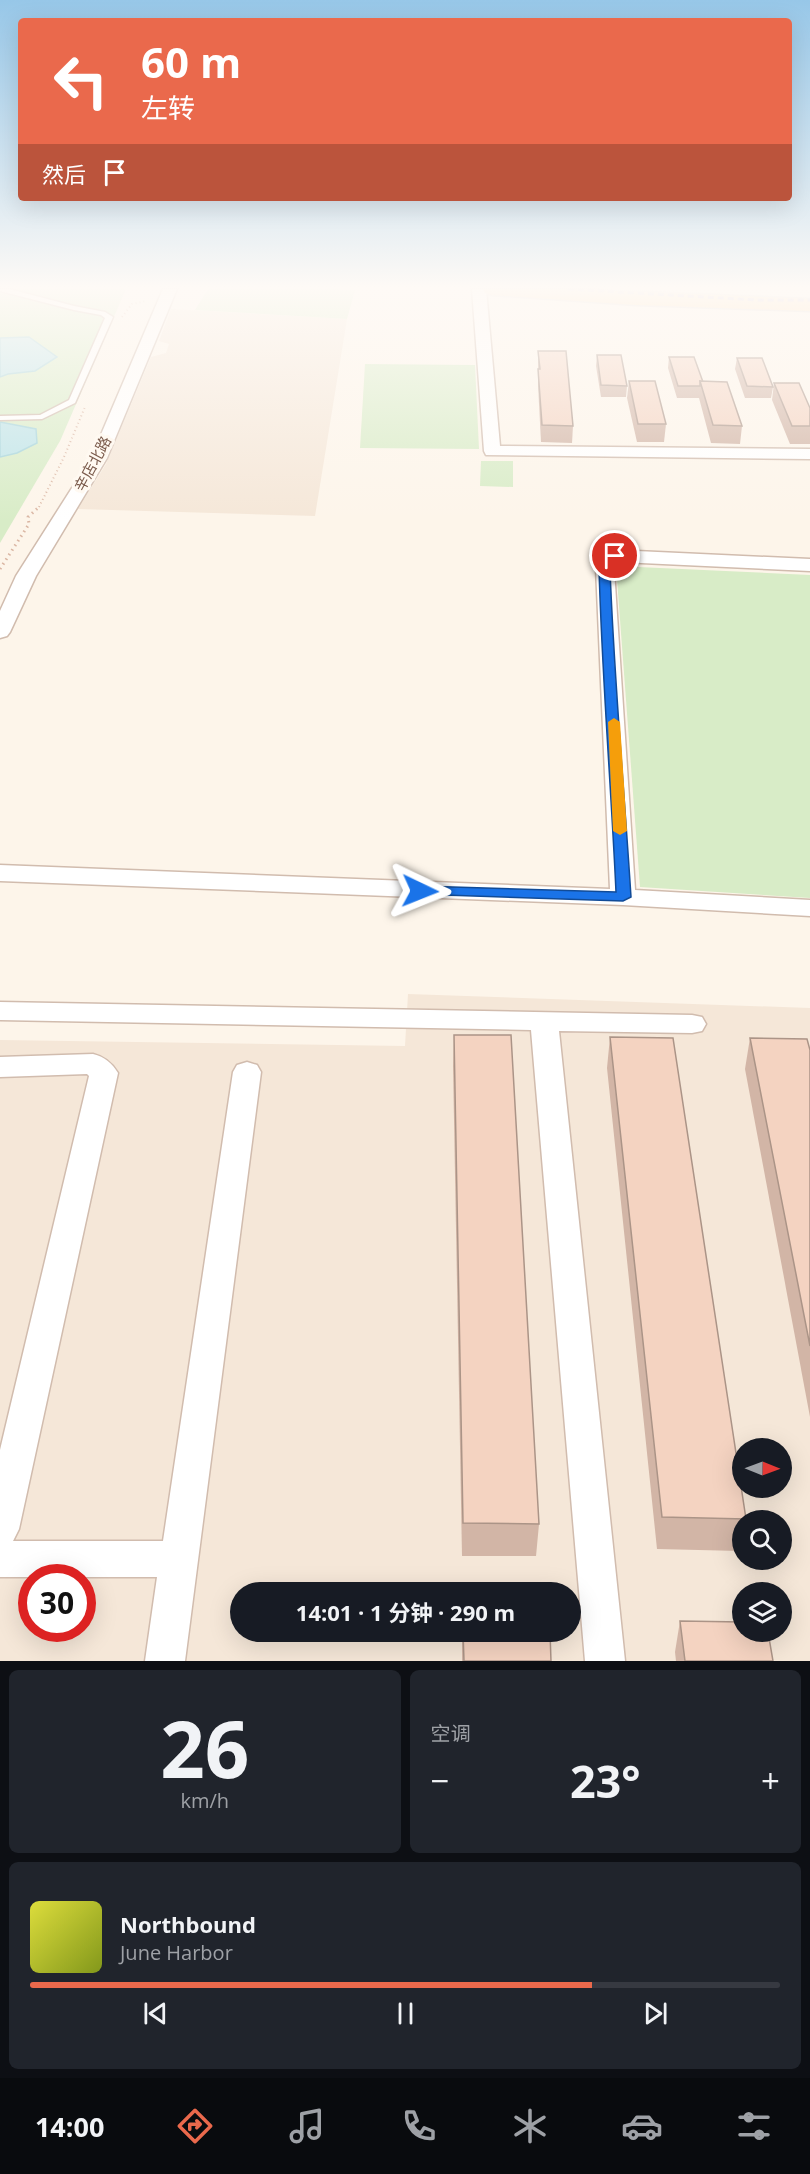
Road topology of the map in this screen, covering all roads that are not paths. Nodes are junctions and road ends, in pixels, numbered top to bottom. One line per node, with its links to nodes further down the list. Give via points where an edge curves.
1 (88, 367): 4 (lane, via 72,401 42,417)
2 (137, 367): 7 (street, 辛店北路, via 99,458 26,576)
3 (485, 367): 5 (street, via 492,451)
4 (0, 418)
5 (810, 454)
6 (810, 565): 9 (street, via 615,556 605,568)
7 (0, 632)
8 (0, 873): 9 (street)
9 (623, 897): 10 (street)
10 (810, 908)
11 (0, 1011): 12 (street)
12 (544, 1022): 13 (street); 20 (street)
13 (692, 1024)
14 (0, 1067): 16 (street, via 93,1064 104,1073)
15 (247, 1072): 17 (street)
16 (0, 1529)
17 (179, 1558): 18 (street); 19 (street)
18 (0, 1559)
19 (165, 1661)
20 (605, 1661)

